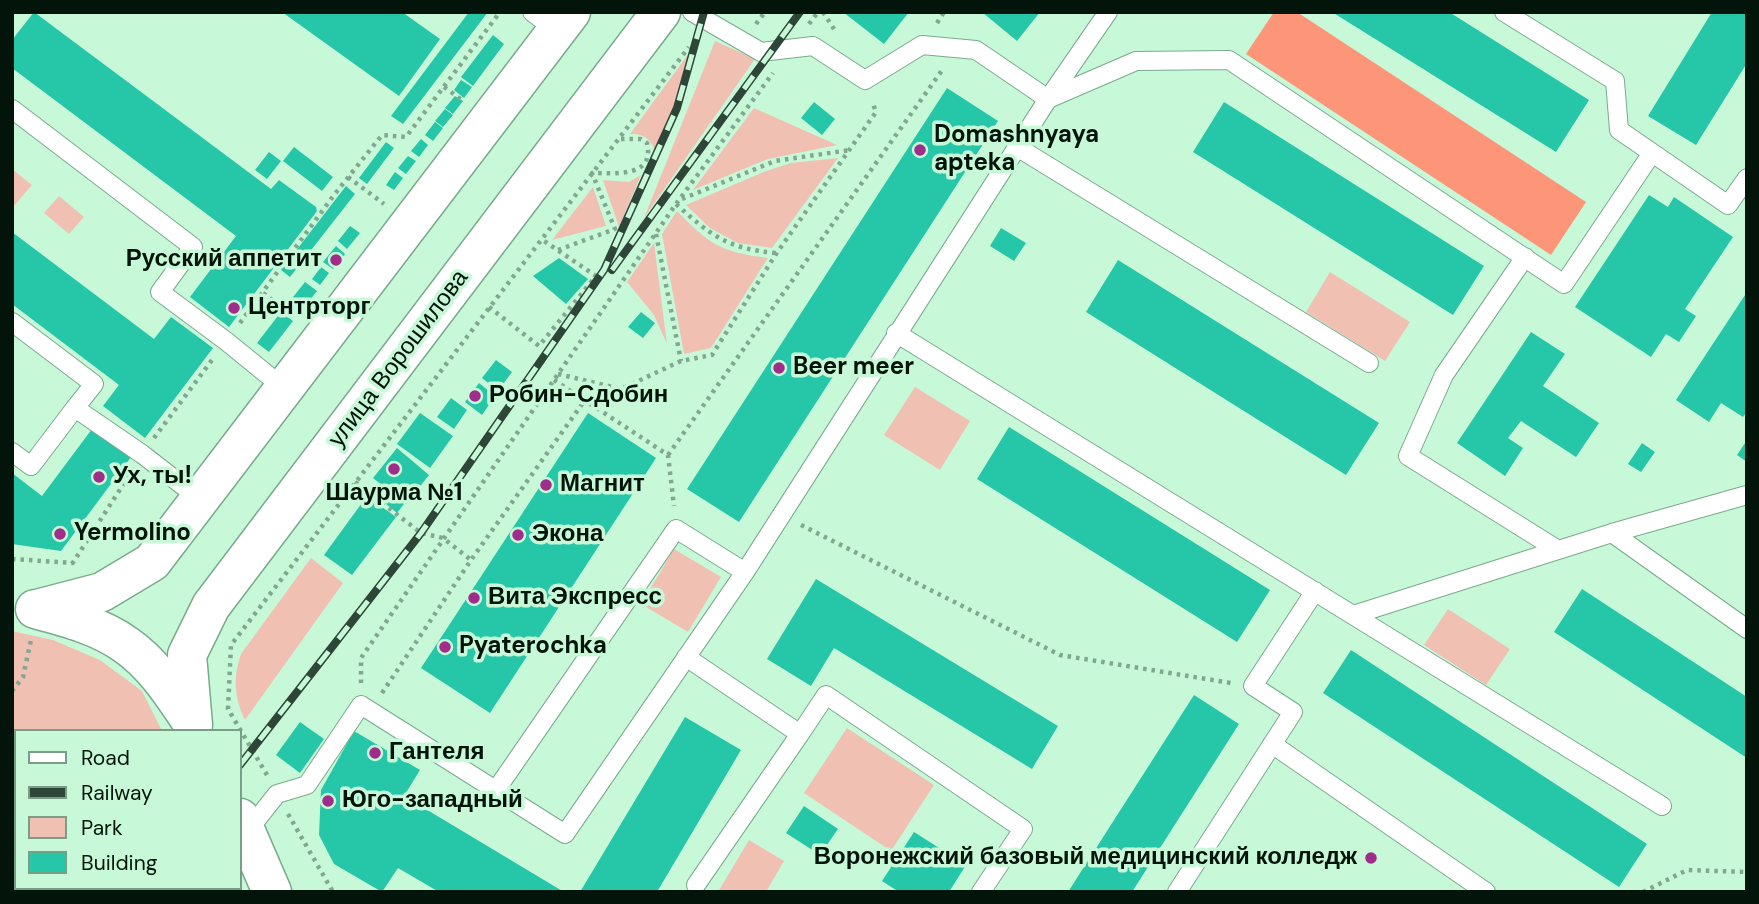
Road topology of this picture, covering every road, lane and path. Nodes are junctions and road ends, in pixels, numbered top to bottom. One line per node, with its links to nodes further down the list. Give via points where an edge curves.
1 (661, 12): 60 (main road, улица Ворошилова, via 211,606 187,655)
2 (692, 12): 7 (lane, via 761,52 813,46 865,80 922,44)
3 (1108, 12): 9 (lane)
4 (1504, 12): 15 (lane, via 1615,81 1619,130)
5 (553, 19): 36 (main road, улица Ворошилова)
6 (689, 47): 12 (path)
7 (957, 48): 9 (lane, via 976,50); 40 (path)
8 (772, 74): 19 (path)
9 (1048, 99): 13 (lane); 26 (lane, via 1136,61 1229,60)
10 (12, 108): 36 (lane, via 192,247 160,292)
11 (876, 112): 14 (path)
12 (617, 139): 16 (path); 16 (path, via 647,143 646,163 635,171)
13 (1017, 147): 31 (lane); 33 (lane)
14 (850, 150): 19 (path, via 775,161); 25 (path)
15 (1652, 153): 18 (lane, via 1728,205); 26 (lane, via 1564,284)
16 (592, 173): 23 (path); 24 (path, via 615,229)
17 (348, 177): 21 (path)
18 (1747, 178)
19 (681, 199): 20 (path)
20 (676, 204): 22 (path); 25 (path, via 702,228 732,246)
21 (386, 205)
22 (656, 233): 32 (path); 34 (path)
23 (541, 239): 24 (path); 28 (path)
24 (558, 250): 28 (path, via 596,276 539,346)
25 (776, 254): 32 (path, via 712,355)
26 (1525, 257): 48 (lane, via 1444,375 1408,456)
27 (262, 293): 29 (path)
28 (489, 307): 41 (path)
29 (300, 320)
30 (12, 322): 38 (lane, via 94,384)
31 (896, 333): 44 (lane); 53 (lane)
32 (681, 360): 34 (path, via 621,390)
33 (1369, 363)
34 (558, 374): 35 (path)
35 (554, 380): 37 (path); 47 (path)
36 (285, 389): 43 (main road, улица Ворошилова)
37 (585, 400): 40 (path); 50 (path)
38 (75, 408): 39 (lane, via 31,466); 43 (lane)
39 (12, 452)
40 (668, 455): 45 (path)
41 (355, 482): 47 (path, via 421,533); 61 (path, via 231,645 228,709)
42 (1747, 495): 46 (lane)
43 (200, 499): 54 (main road, улица Ворошилова, via 152,562 102,592)
44 (781, 515): 52 (lane); 58 (path, via 1060,655)
45 (676, 529): 52 (lane); 65 (lane)
46 (1612, 533): 48 (lane); 56 (lane)
47 (443, 538): 50 (path); 59 (path, via 361,658)
48 (1558, 550): 55 (lane)
49 (12, 559): 51 (path)
50 (471, 559): 59 (path)
51 (73, 563)
52 (745, 572): 57 (lane)
53 (1315, 591): 55 (lane); 58 (lane)
54 (25, 607): 60 (main road, улица Ворошилова, via 85,624 127,645 163,680)
55 (1353, 615): 67 (lane)
56 (1747, 629)
57 (687, 657): 63 (lane); 65 (lane, via 565,834)
58 (1253, 686): 64 (lane, via 1293,712)
59 (365, 708): 65 (lane); 66 (lane, via 307,785)
60 (195, 728)
61 (240, 729)
62 (242, 733): 66 (path)
63 (800, 734): 70 (lane); 73 (lane, via 826,695 1023,829)
64 (1272, 744): 74 (lane); 75 (lane)
65 (496, 790)
66 (277, 794): 68 (lane); 72 (path)
67 (1662, 806)
68 (243, 826): 71 (main road)
69 (1747, 872): 76 (path, via 1687,870)
70 (696, 885)
71 (272, 892)
72 (333, 892)
73 (981, 892)
74 (1177, 892)
75 (1486, 892)
76 (1643, 892)

